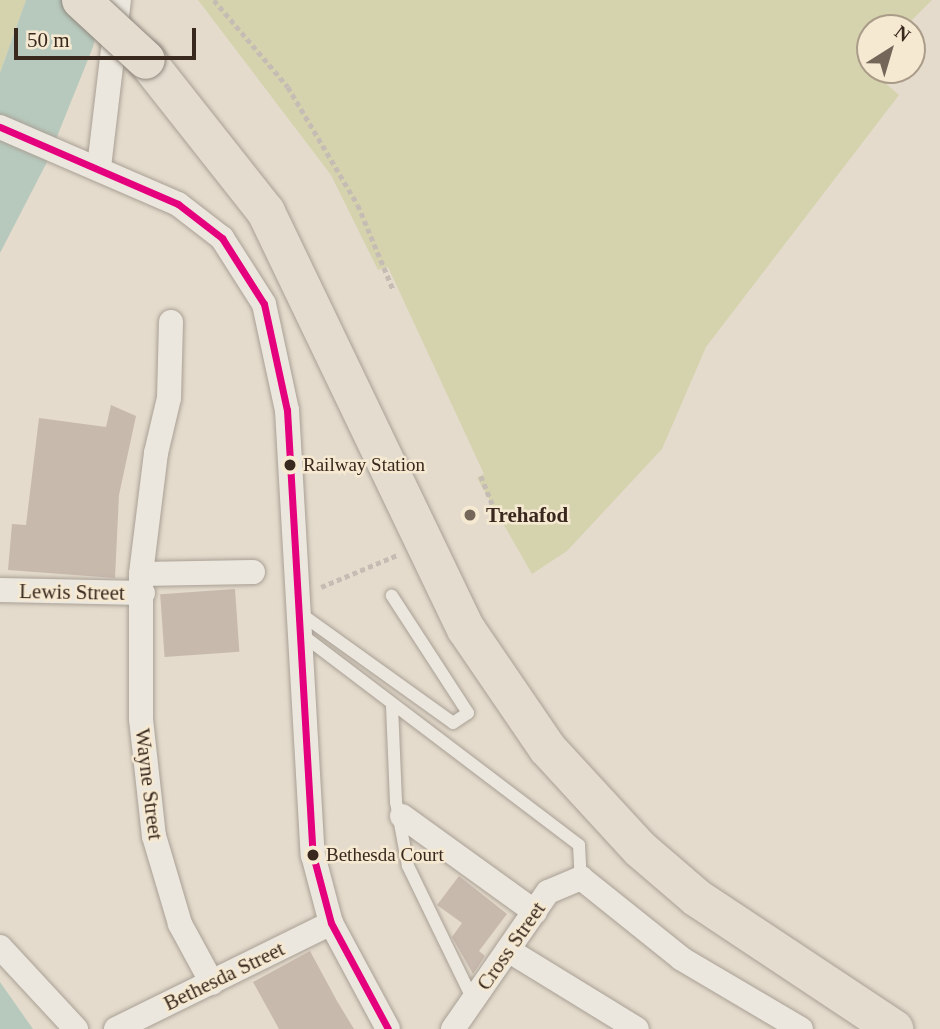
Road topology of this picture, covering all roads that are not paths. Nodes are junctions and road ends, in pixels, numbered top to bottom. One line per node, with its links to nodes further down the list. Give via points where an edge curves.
1 (81, 0): 26 (main road, bridge, via 146,60 266,212 466,629 548,749 640,849 697,898)
2 (119, 0): 4 (street)
3 (0, 127): 4 (street)
4 (99, 167): 10 (street, via 178,204 222,238 264,304 288,410)
5 (171, 322): 7 (street, Wayne Street, via 169,398)
6 (253, 572): 7 (street)
7 (142, 584): 8 (street, Lewis Street); 18 (street, Wayne Street, via 141,719 154,836 180,924)
8 (0, 590)
9 (392, 596): 10 (lane, via 468,713 453,723)
10 (301, 615): 11 (lane); 15 (street, via 306,792 313,856)
11 (392, 706): 12 (lane); 13 (lane, via 579,845)
12 (401, 816): 14 (street); 19 (lane, via 408,866)
13 (581, 878): 14 (street, Cross Street, via 548,892); 25 (street, via 682,959)
14 (535, 912): 17 (street, Cross Street)
15 (331, 923): 18 (street, Bethesda Street); 22 (street)
16 (0, 947): 20 (street)
17 (508, 950): 19 (street, Cross Street); 24 (street)
18 (212, 983): 21 (street, Bethesda Street)
19 (473, 1000): 23 (street, Cross Street)
20 (76, 1029)
21 (116, 1029)
22 (388, 1029)
23 (453, 1029)
24 (637, 1029)
25 (801, 1029)
26 (894, 1029)

